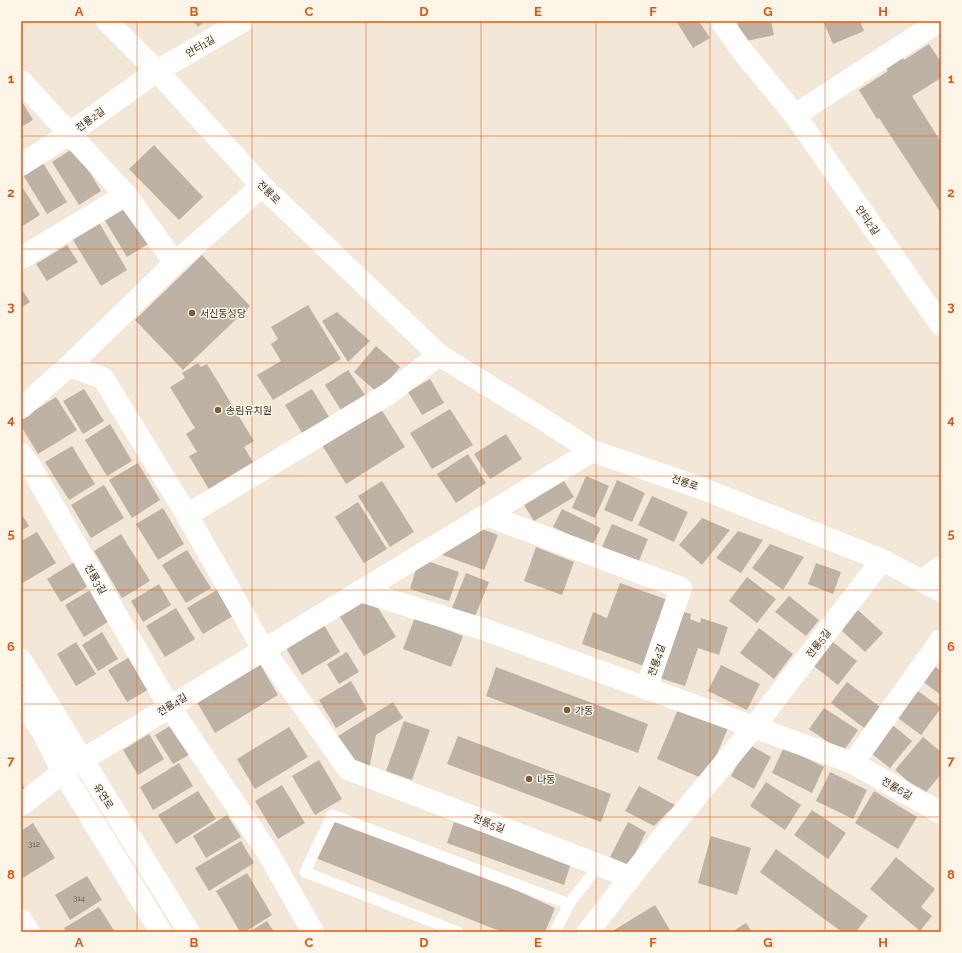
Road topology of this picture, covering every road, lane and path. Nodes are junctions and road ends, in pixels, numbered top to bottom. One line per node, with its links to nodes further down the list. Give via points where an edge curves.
1 (107, 21): 5 (street, 전룡로)
2 (243, 21): 5 (street, 안터1길)
3 (721, 21): 7 (street, 안터2길)
4 (940, 21): 7 (street)
5 (157, 71): 8 (street, 전룡2길); 10 (street, 전룡로)
6 (21, 81): 8 (street)
7 (795, 115): 14 (street, 안터2길)
8 (69, 134): 9 (street, 전룡2길); 11 (street)
9 (21, 165)
10 (262, 186): 13 (street); 15 (street, 전룡로)
11 (126, 195): 12 (street); 13 (street)
12 (21, 258)
13 (175, 264): 16 (street)
14 (941, 325)
15 (439, 355): 18 (street, 전룡로); 20 (street, via 388,394)
16 (69, 366): 17 (street); 20 (street, via 103,378)
17 (21, 408)
18 (592, 451): 21 (street, 전룡4길); 22 (street, 전룡로, via 701,488)
19 (21, 454): 32 (street, 전룡3길)
20 (187, 515): 28 (street)
21 (486, 515): 25 (street, 전룡4길); 30 (street, 전룡4길, via 682,588)
22 (882, 560): 24 (street, 전룡로); 33 (street, 전룡5길)
23 (941, 567): 24 (street)
24 (921, 581): 26 (street, 전룡로)
25 (360, 591): 28 (street, 전룡4길); 30 (street, 전룡4길, via 483,629)
26 (941, 591)
27 (941, 640): 35 (street)
28 (263, 649): 32 (street, 전룡4길); 39 (street, 전룡5길, via 348,769)
29 (21, 660): 34 (street, 유연로)
30 (646, 689): 33 (street)
31 (21, 698): 36 (street)
32 (169, 706): 34 (street, 전룡4길); 46 (street, via 268,853)
33 (754, 727): 35 (street); 40 (street, 전룡5길)
34 (82, 760): 36 (street, 전룡4길); 45 (street, 유연로)
35 (853, 763): 38 (street, 전룡6길)
36 (63, 772): 37 (street, 전룡4길); 44 (street)
37 (21, 804)
38 (941, 813)
39 (599, 866): 40 (street, 전룡5길); 41 (lane)
40 (630, 878): 49 (street, 전룡5길)
41 (568, 904): 47 (lane, via 332,815 305,872); 48 (lane)
42 (21, 920): 43 (street)
43 (29, 932)
44 (161, 932)
45 (189, 932)
46 (313, 932)
47 (458, 932)
48 (555, 932)
49 (588, 932)

